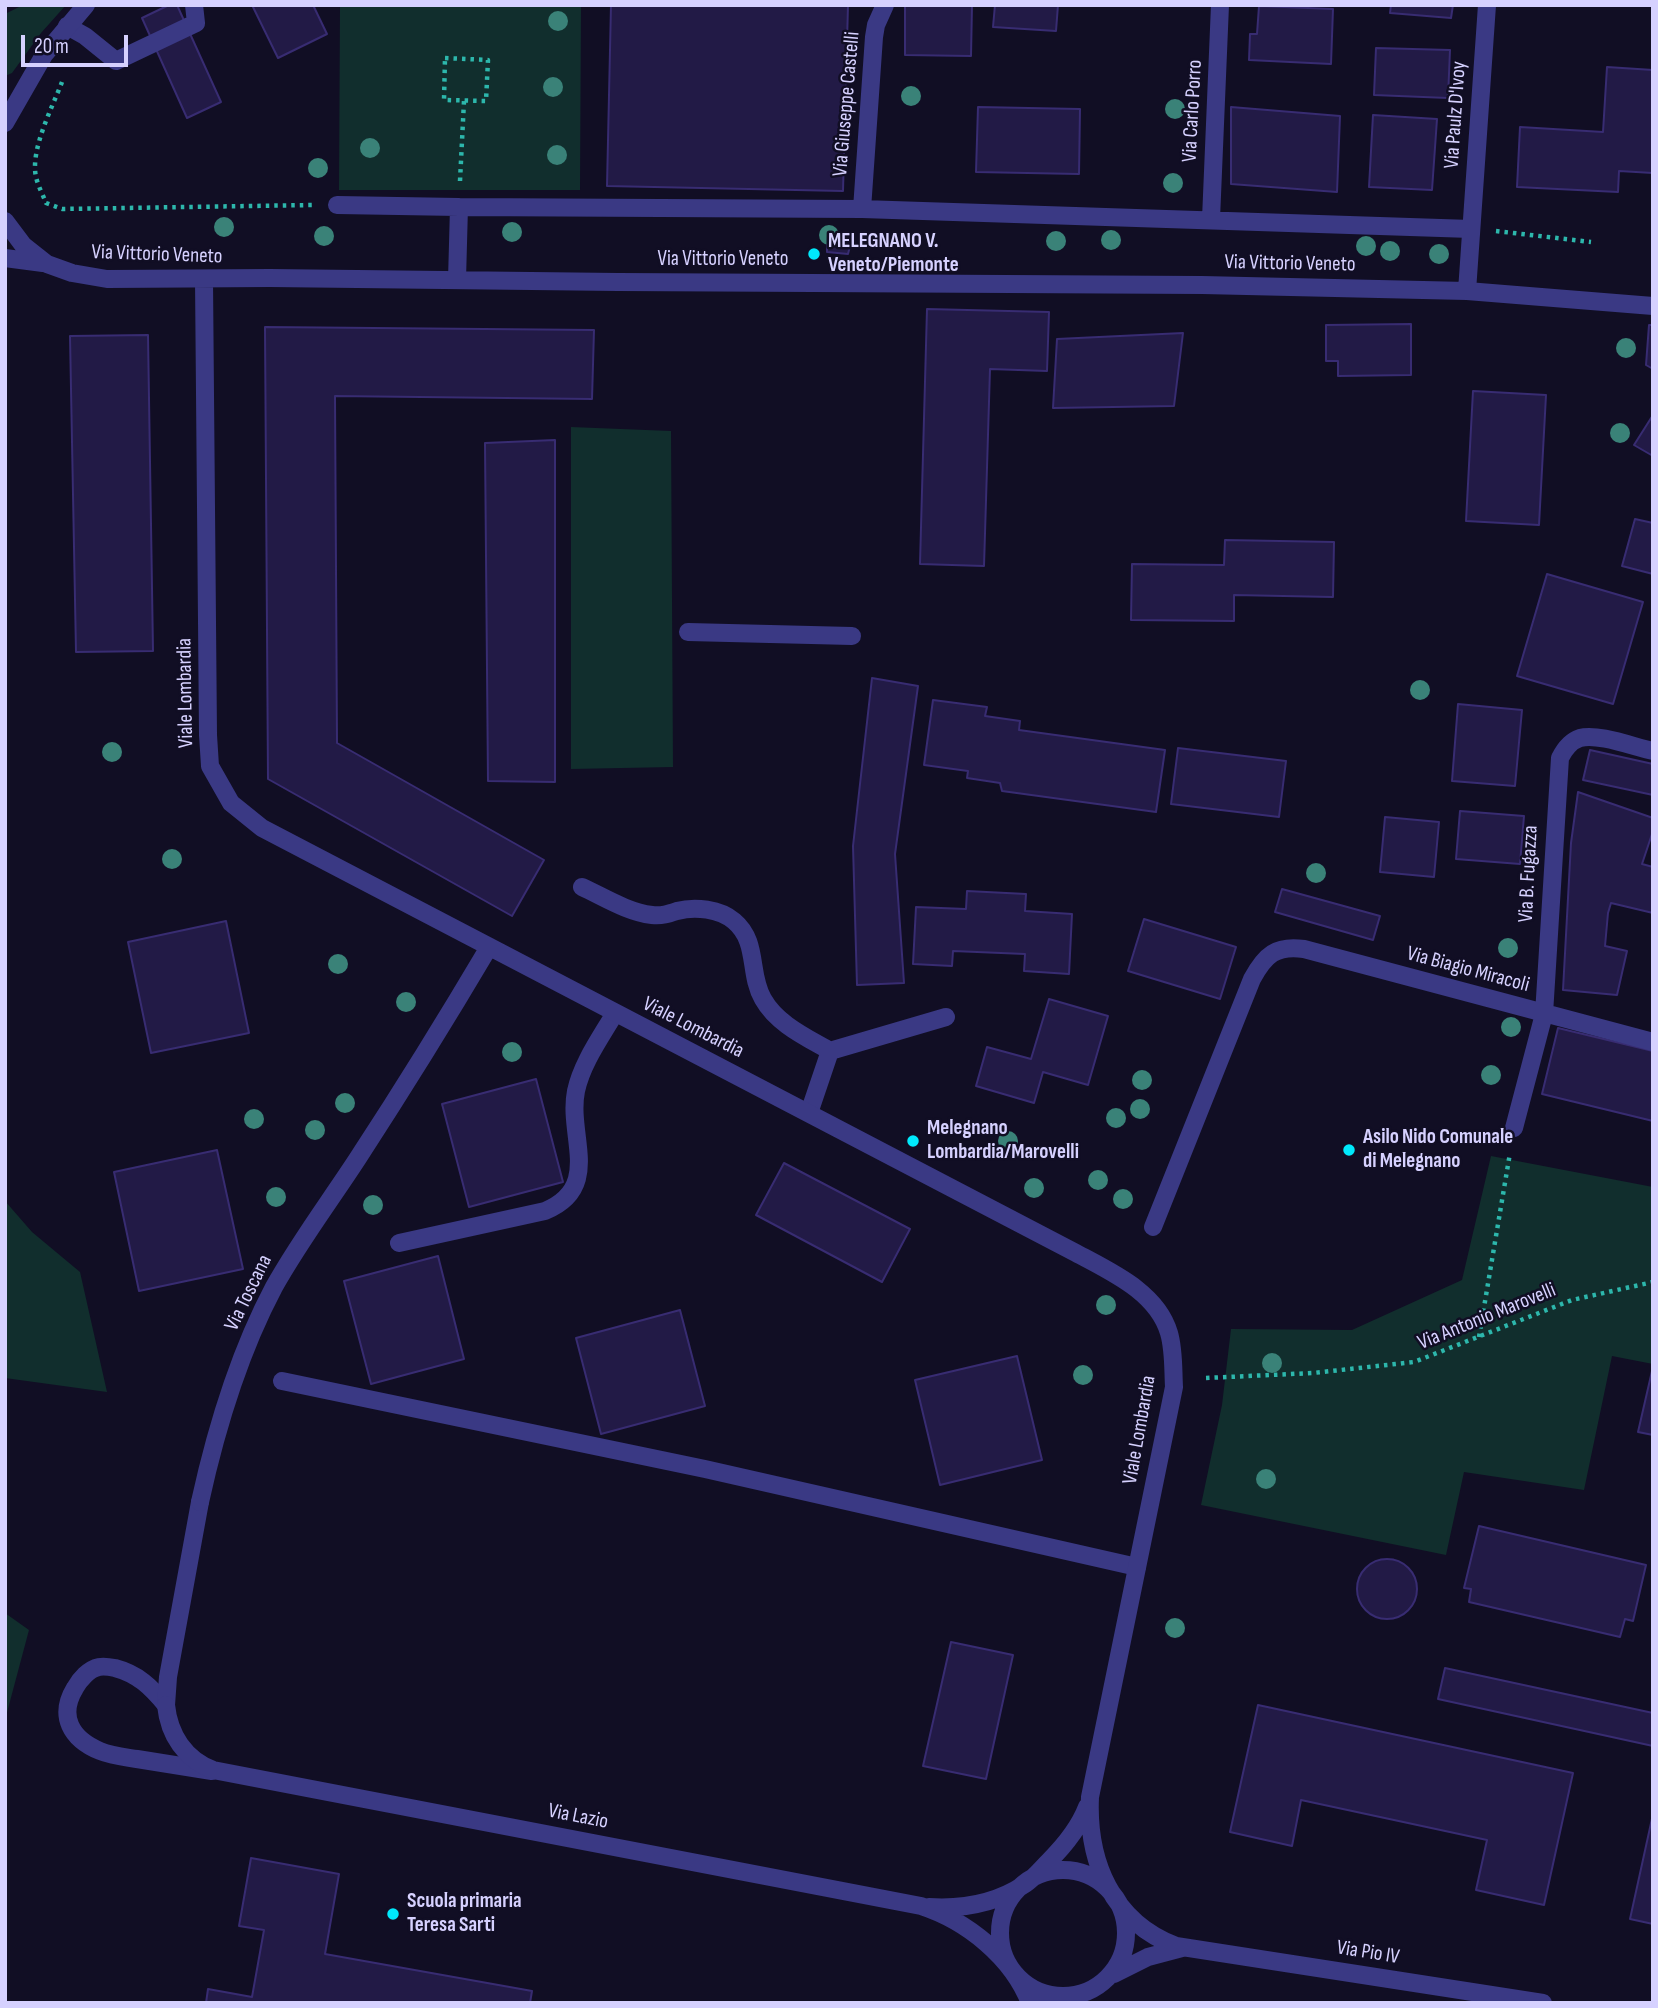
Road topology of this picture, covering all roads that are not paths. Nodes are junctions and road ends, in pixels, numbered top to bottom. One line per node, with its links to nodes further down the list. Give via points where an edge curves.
1 (86, 5): 6 (street)
2 (194, 5): 6 (street, via 196,23 116,61)
3 (885, 5): 10 (street, Via Giuseppe Castelli, via 874,37)
4 (1220, 5): 11 (street, Via Carlo Porro)
5 (1487, 5): 13 (street, Via Paulz D'Ivoy)
6 (67, 26): 7 (street, via 44,55)
7 (5, 122)
8 (337, 205): 9 (street)
9 (459, 207): 10 (street); 17 (street)
10 (862, 209): 11 (street)
11 (1211, 219): 13 (street)
12 (5, 221): 15 (street, via 23,246)
13 (1471, 229): 18 (street, Via Paulz D'Ivoy)
14 (5, 258): 15 (street)
15 (47, 264): 16 (street, Via Vittorio Veneto, via 98,278)
16 (204, 280): 17 (street, Via Vittorio Veneto); 24 (street, Viale Lombardia, via 210,766 231,803 262,828)
17 (457, 280): 18 (street, Via Vittorio Veneto)
18 (1467, 291): 19 (street, Via Vittorio Veneto)
19 (1653, 306)
20 (688, 632): 21 (street)
21 (852, 636)
22 (1653, 751): 26 (street, Via B. Fugazza, via 1599,738 1580,738 1564,749 1558,765)
23 (582, 887): 29 (street, via 643,914 664,916 687,909 723,914 733,920 747,937 757,987 771,1012)
24 (489, 947): 25 (street, Viale Lombardia); 36 (street, Via Toscana, via 294,1255 274,1289 239,1371 200,1502)
25 (615, 1013): 30 (street, Viale Lombardia); 33 (street, via 576,1091 580,1171 572,1192 545,1210)
26 (1544, 1014): 28 (street, Via Biagio Miracoli); 31 (street, Via B. Fugazza); 32 (street, Via Biagio Miracoli, via 1304,950 1272,953 1252,979)
27 (946, 1017): 29 (street)
28 (1653, 1042)
29 (830, 1051): 30 (street)
30 (809, 1113): 35 (street, Viale Lombardia, via 1119,1276 1158,1311 1173,1351 1174,1387)
31 (1514, 1128)
32 (1153, 1227)
33 (398, 1243)
34 (282, 1381): 35 (street, via 691,1466)
35 (1137, 1567): 38 (street, Viale Lombardia)
36 (166, 1705): 37 (street, Via Lazio, via 177,1742 205,1767); 37 (street, Via Lazio, via 134,1675 98,1667 79,1680 67,1715 77,1736 101,1752)
37 (226, 1773): 41 (street, Via Lazio)
38 (1090, 1797): 39 (street, Viale Lombardia, via 1063,1847); 40 (street, Viale Lombardia, via 1094,1852)
39 (1024, 1884): 40 (street, via 1044,1874 1070,1871 1091,1877); 41 (street, Via Lazio, via 974,1905); 43 (street, via 1011,1898 1001,1925 1002,1948)
40 (1113, 1895): 42 (street, Via Pio IV, via 1140,1926 1165,1942); 44 (street, via 1121,1908 1126,1940 1115,1968)
41 (921, 1906): 43 (street, Via Lazio, via 969,1931)
42 (1186, 1948): 44 (street, Via Pio IV, via 1136,1961); 47 (street, Via Pio IV)
43 (1015, 1973): 44 (street, via 1035,1990 1059,1996 1082,1993); 45 (street)
44 (1101, 1983): 46 (street)
45 (1030, 2003)
46 (1080, 2003)
47 (1543, 2003)

